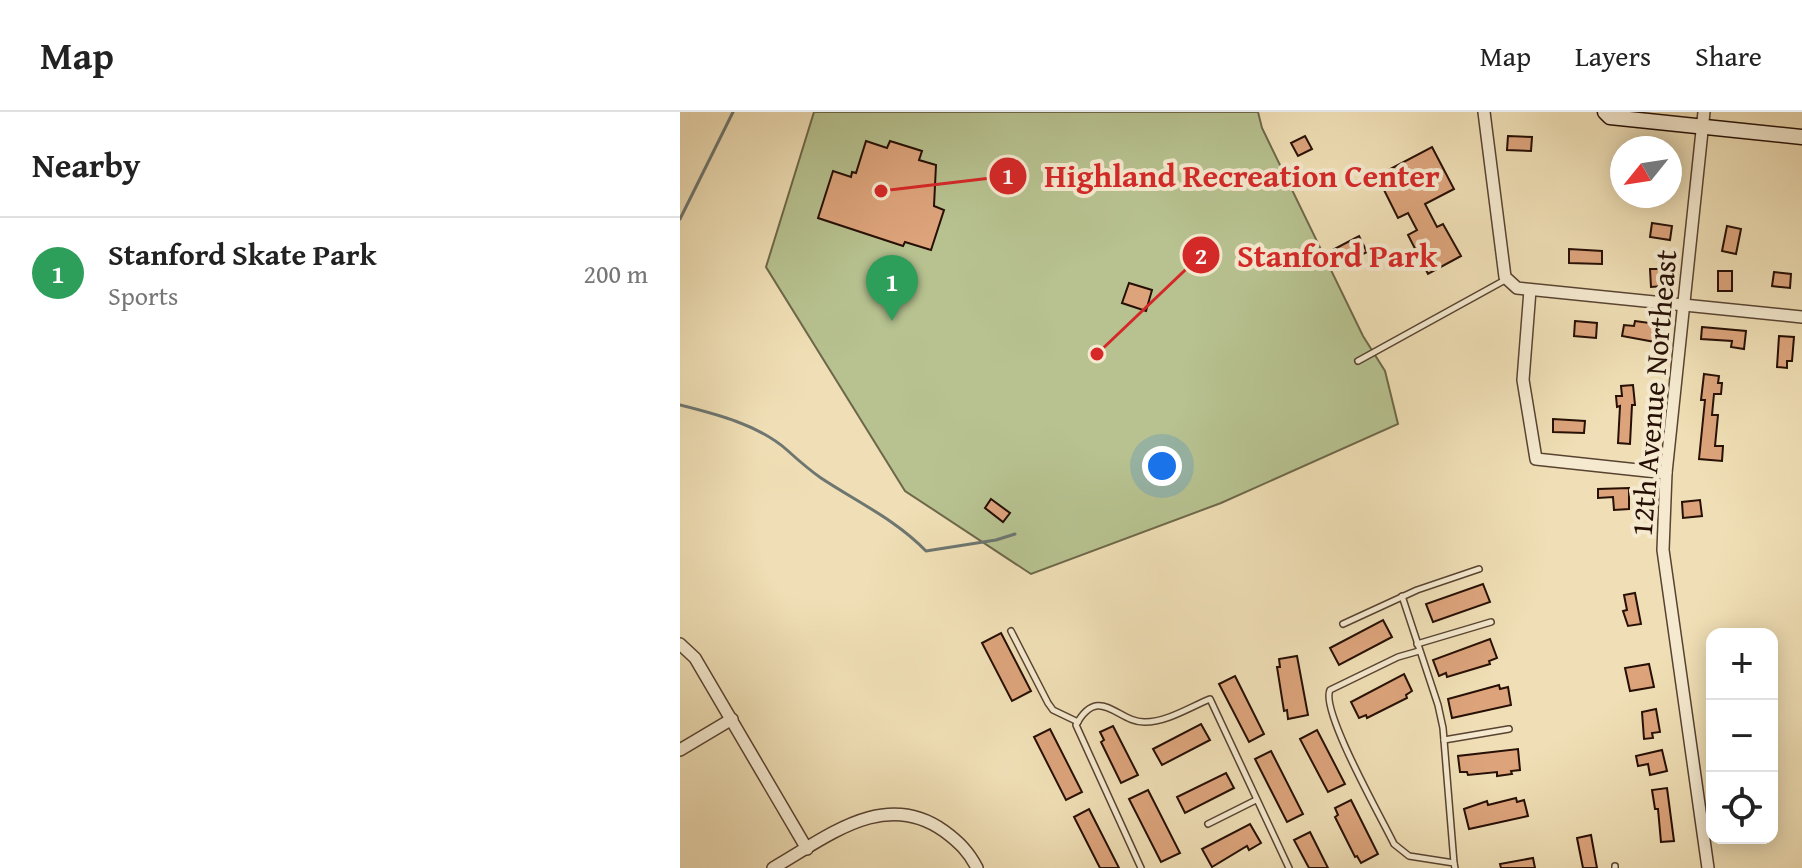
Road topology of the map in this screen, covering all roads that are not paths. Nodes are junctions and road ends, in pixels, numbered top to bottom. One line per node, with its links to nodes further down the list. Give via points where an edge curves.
1 (1484, 112): 5 (street)
2 (1605, 112): 3 (main road, via 1610,117)
3 (1704, 119): 4 (main road); 7 (street, 12th Avenue Northeast)
4 (1802, 137)
5 (1505, 280): 6 (street); 9 (lane)
6 (1530, 290): 7 (street); 10 (street, via 1523,380 1536,459)
7 (1685, 305): 8 (street); 10 (street, 12th Avenue Northeast)
8 (1802, 317)
9 (1358, 361)
10 (1666, 473): 31 (street, 12th Avenue Northeast, via 1663,550)
11 (1479, 569): 12 (lane)
12 (1402, 596): 14 (lane); 17 (lane)
13 (1491, 622): 17 (lane)
14 (1343, 624)
15 (1011, 631): 19 (lane, via 1053,710)
16 (680, 644): 18 (street, via 695,658)
17 (1418, 648): 21 (lane); 26 (lane, via 1327,696 1337,730 1394,844 1409,856)
18 (732, 719): 22 (street); 25 (street)
19 (1078, 722): 23 (lane, via 1098,706 1139,722 1210,699); 29 (lane)
20 (1509, 729): 21 (lane)
21 (1444, 740): 26 (lane)
22 (680, 750)
23 (1256, 800): 24 (lane); 30 (lane)
24 (1208, 824)
25 (807, 849): 27 (street); 28 (street, via 856,821 900,813 927,820 948,834)
26 (1455, 866)
27 (773, 868)
28 (977, 868)
29 (1141, 868)
30 (1289, 868)
31 (1708, 868)

